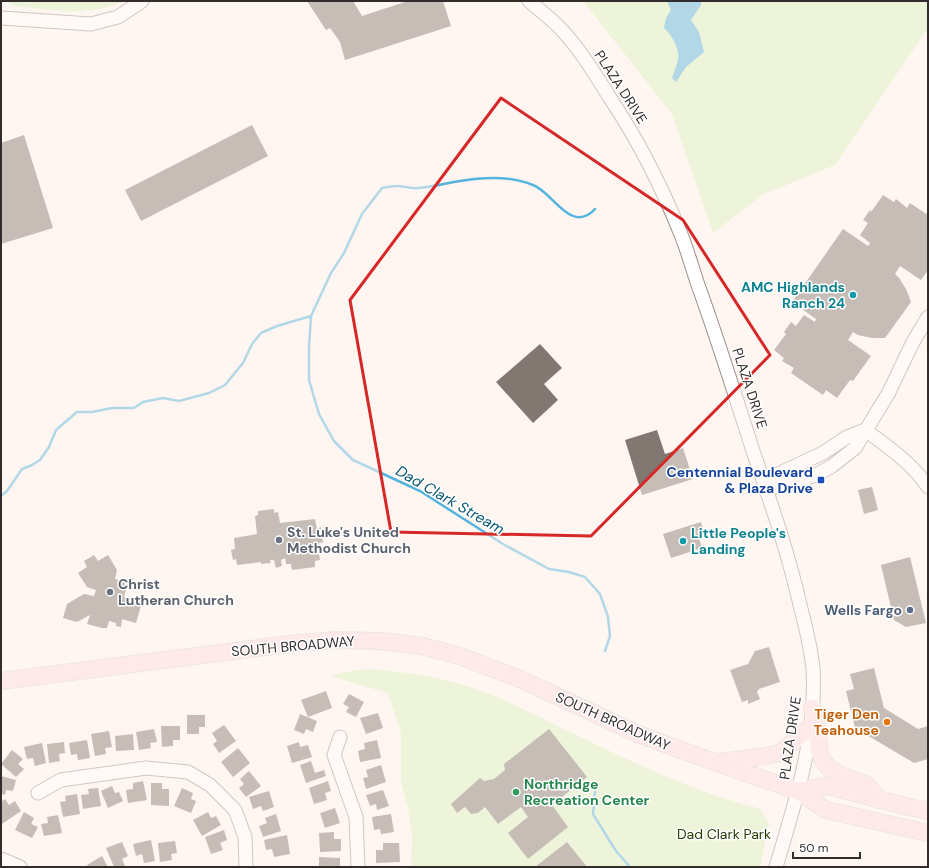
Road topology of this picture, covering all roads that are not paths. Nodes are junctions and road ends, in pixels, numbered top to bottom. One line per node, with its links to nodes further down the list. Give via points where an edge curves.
1 (142, 1): 4 (street, via 118,18 91,24)
2 (529, 1): 5 (street, PLAZA DRIVE)
3 (544, 1): 5 (street, PLAZA DRIVE)
4 (1, 18)
5 (558, 25): 8 (street, PLAZA DRIVE, via 606,91 643,151 659,184 682,239)
6 (928, 317): 7 (street, via 888,394)
7 (865, 430): 8 (street, via 776,475); 9 (street, via 915,471)
8 (765, 486): 11 (street, PLAZA DRIVE, via 796,585 810,647 813,669)
9 (928, 487)
10 (1, 681): 14 (main road, SOUTH BROADWAY, via 289,644 335,640 381,641 422,646 481,663 520,678 638,734)
11 (812, 708): 12 (street, PLAZA DRIVE); 17 (main road, via 823,761 840,775 867,785)
12 (810, 727): 14 (main road, via 780,753); 15 (street, PLAZA DRIVE)
13 (340, 737): 23 (street, via 334,755 356,817)
14 (716, 763): 15 (main road, SOUTH BROADWAY)
15 (798, 791): 17 (main road, SOUTH BROADWAY, via 828,786); 19 (main road, SOUTH BROADWAY, via 826,810); 24 (street, PLAZA DRIVE)
16 (38, 793): 22 (street, via 61,780 146,768 188,772 210,785 235,810 245,837)
17 (879, 800): 18 (main road, SOUTH BROADWAY)
18 (928, 811)
19 (928, 833)
20 (1, 859): 21 (street)
21 (20, 867)
22 (246, 867)
23 (358, 867)
24 (776, 867)

